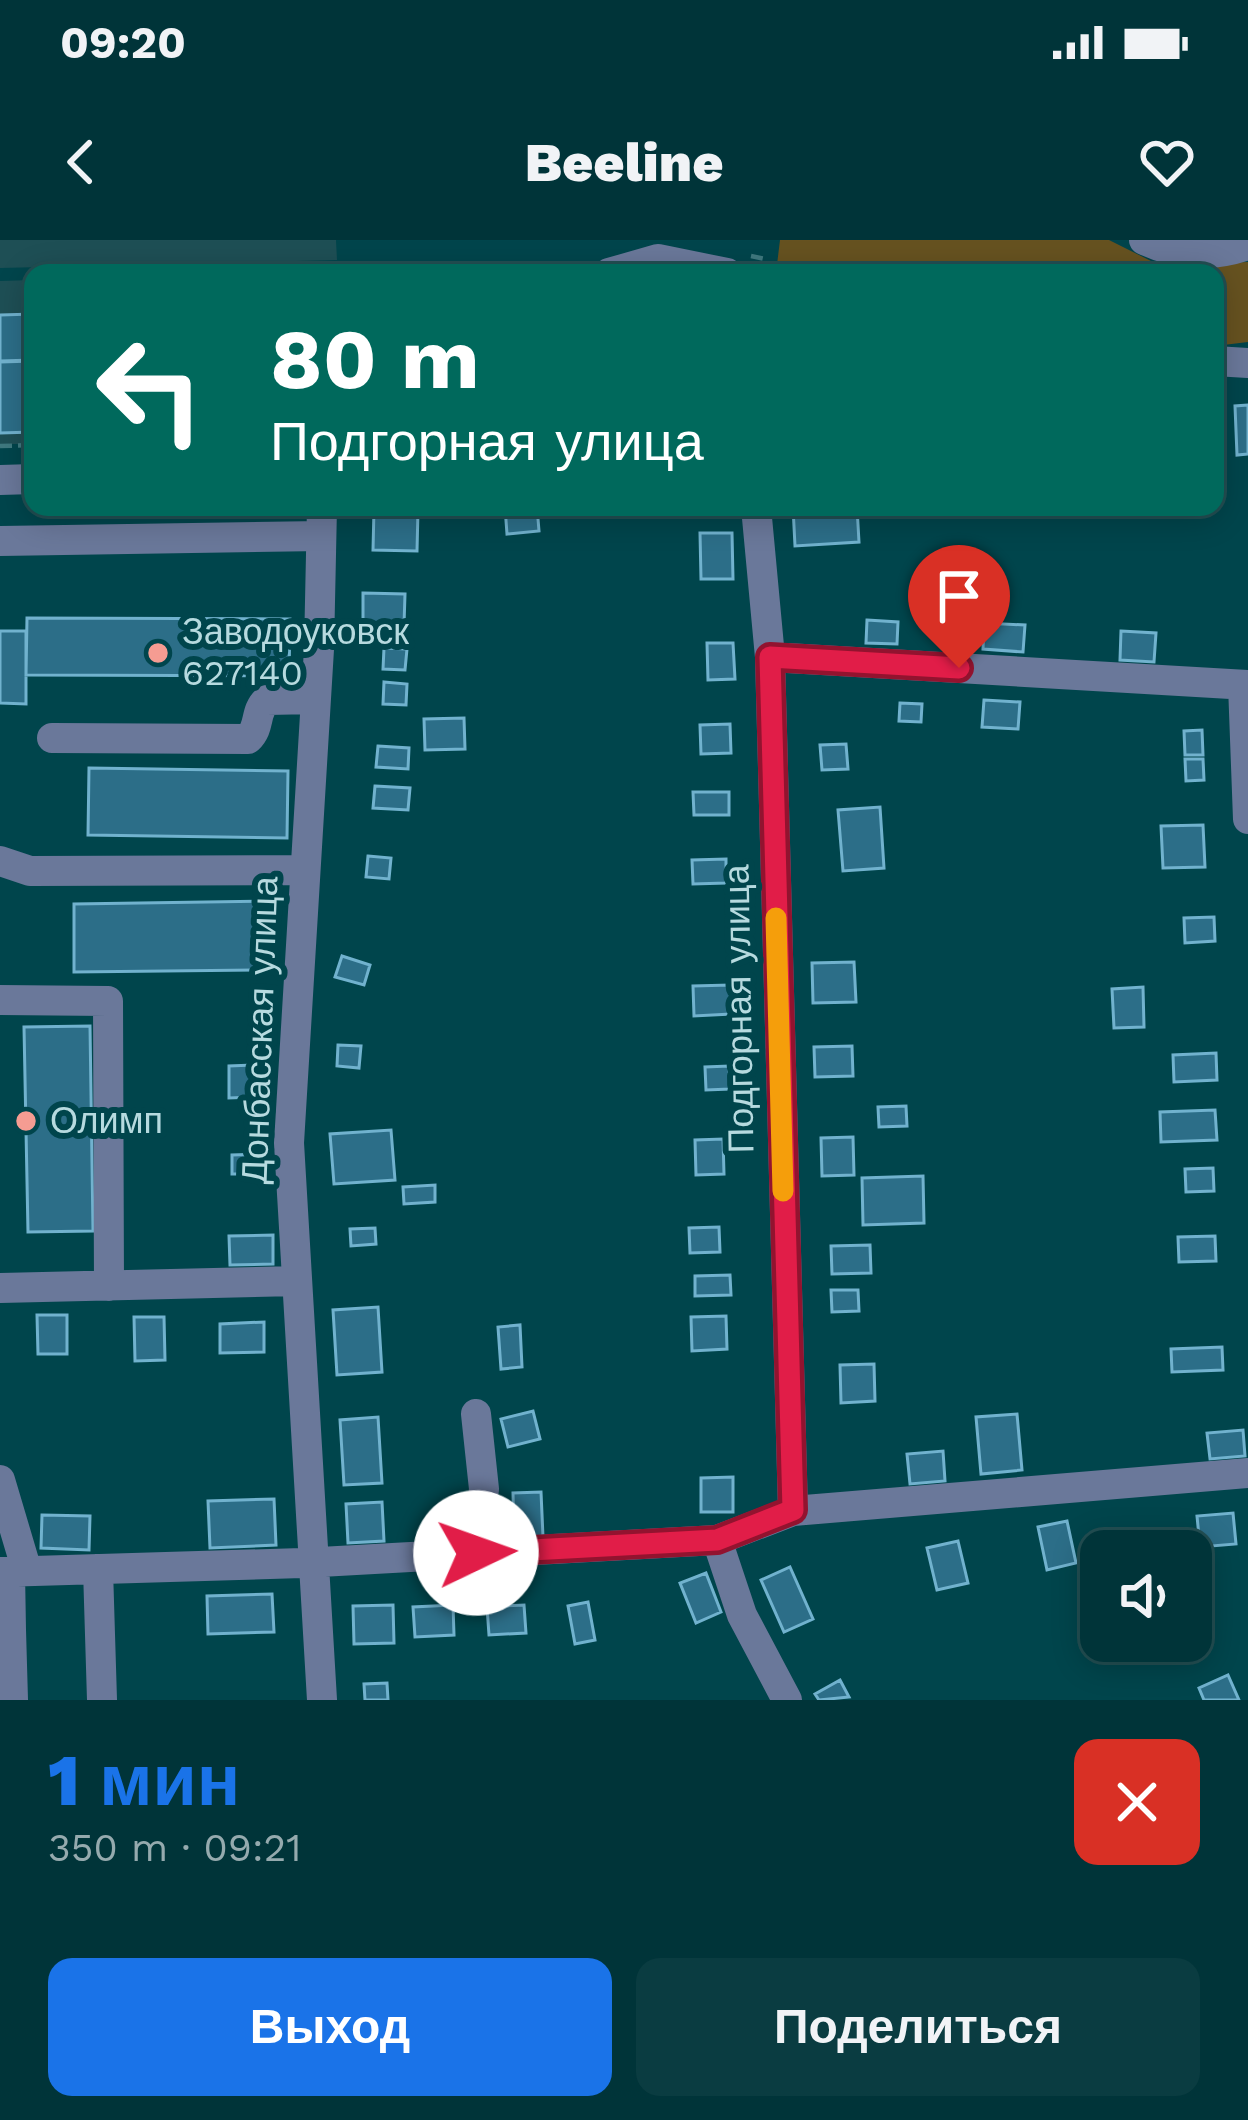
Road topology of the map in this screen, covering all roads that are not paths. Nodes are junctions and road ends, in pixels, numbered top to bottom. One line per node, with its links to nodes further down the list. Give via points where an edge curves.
1 (683, 240): 4 (street)
2 (1144, 240): 3 (street, via 1170,253)
3 (1248, 245)
4 (658, 259): 5 (street); 6 (street)
5 (640, 264)
6 (710, 264)
7 (757, 516): 10 (street, Подгорная улица)
8 (322, 521): 9 (street); 12 (street, Донбасская улица)
9 (0, 541)
10 (770, 657): 11 (street); 24 (street, Подгорная улица)
11 (1245, 685): 14 (street)
12 (316, 699): 13 (street, via 266,700 248,739); 16 (street, Донбасская улица)
13 (52, 738)
14 (1248, 819)
15 (0, 861): 16 (street, via 30,871)
16 (305, 870): 18 (street, Донбасская улица, via 289,1143)
17 (0, 1000): 19 (street, via 108,1001)
18 (297, 1281): 19 (street); 27 (street, Донбасская улица)
19 (109, 1286): 20 (street)
20 (0, 1288)
21 (476, 1414): 26 (street, via 484,1490)
22 (1248, 1473): 24 (street)
23 (0, 1480): 29 (street)
24 (793, 1510): 25 (street)
25 (717, 1540): 26 (street); 34 (street, via 742,1615)
26 (476, 1553): 27 (street)
27 (313, 1562): 28 (street); 33 (street, Донбасская улица)
28 (98, 1569): 29 (street); 32 (street)
29 (12, 1572): 30 (street)
30 (6, 1631): 31 (street)
31 (14, 1700)
32 (102, 1700)
33 (322, 1700)
34 (787, 1700)

